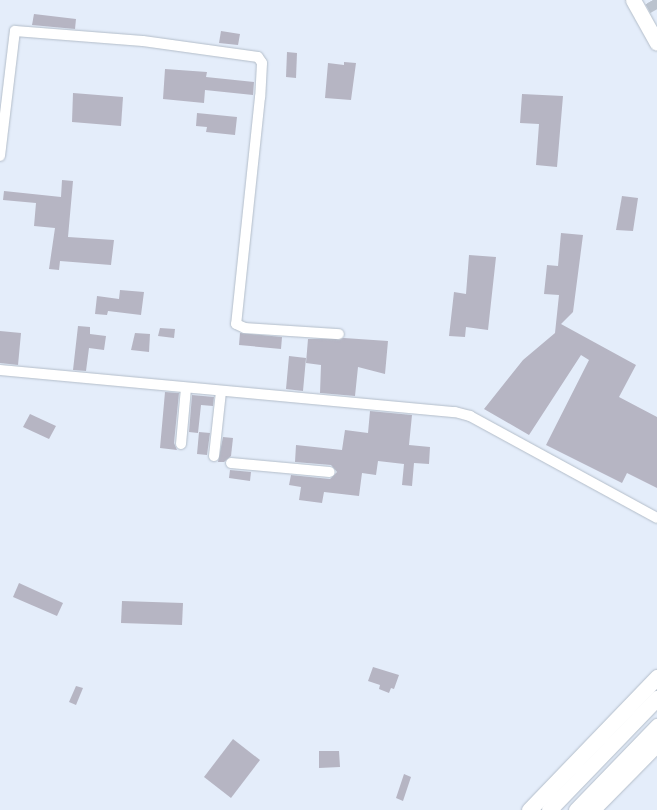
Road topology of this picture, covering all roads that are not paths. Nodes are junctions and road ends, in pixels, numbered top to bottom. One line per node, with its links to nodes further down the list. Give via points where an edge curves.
1 (633, 0): 2 (main road)
2 (657, 43)
3 (5, 72): 4 (street); 5 (street, via 15,31 143,41 258,57 262,63 260,97 236,324 245,328)
4 (0, 156)
5 (340, 334)
6 (0, 370): 7 (street)
7 (186, 388): 8 (street); 9 (street)
8 (222, 392): 10 (street); 13 (street, via 456,412 470,416)
9 (181, 444)
10 (214, 456)
11 (231, 464): 12 (street)
12 (330, 472)
13 (657, 518)
14 (657, 677): 18 (main road)
15 (657, 698): 19 (main road)
16 (657, 726): 20 (main road)
17 (657, 744): 21 (main road)
18 (529, 810)
19 (549, 810)
20 (576, 810)
21 (592, 810)

